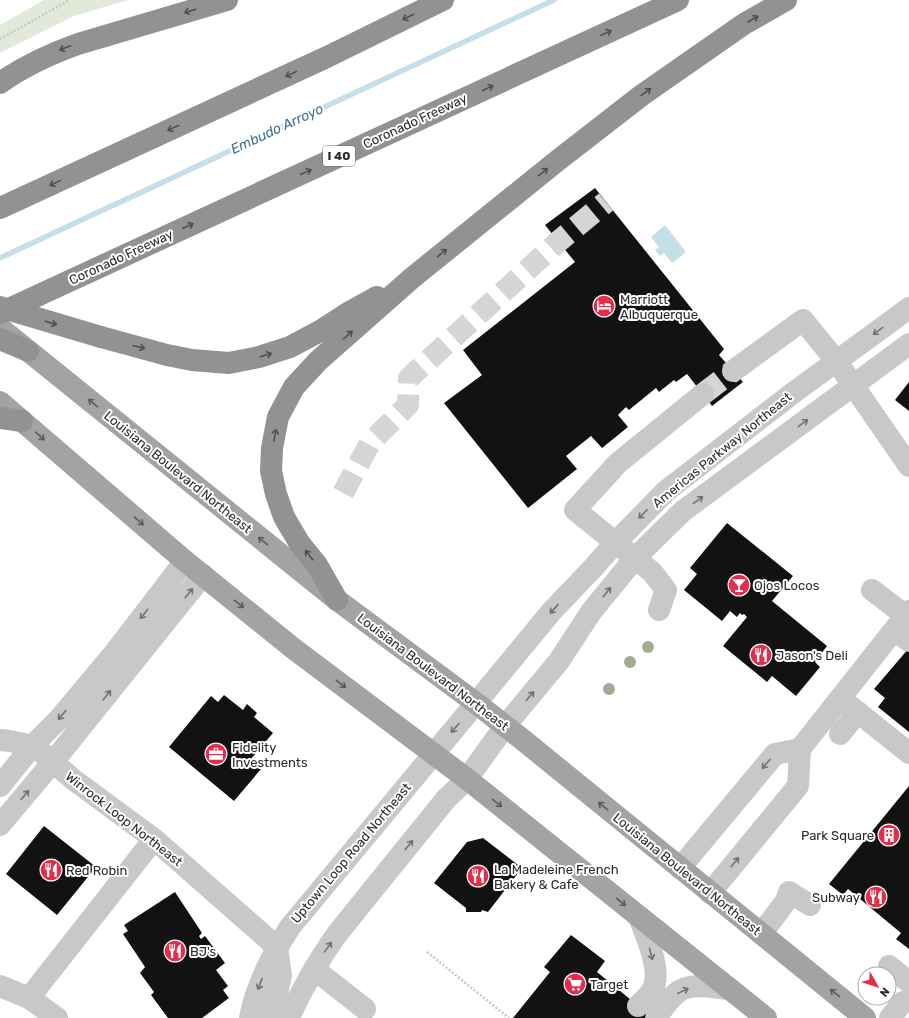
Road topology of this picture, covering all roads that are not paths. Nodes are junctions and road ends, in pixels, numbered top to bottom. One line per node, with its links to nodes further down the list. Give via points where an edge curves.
1 (227, 0): 5 (highway, one-way to 5, via 54,52)
2 (443, 0): 6 (highway, one-way to 6, via 327,57)
3 (678, 0): 8 (highway, Coronado Freeway / I 40, one-way to 3)
4 (786, 0): 7 (highway, one-way to 4, via 642,94 744,24)
5 (0, 83)
6 (0, 208)
7 (412, 278): 9 (highway, one-way to 7, bridge, via 167,355 229,363 290,347); 29 (highway, one-way to 7, via 284,517 276,494 272,448 278,417 294,387 318,361)
8 (63, 284): 11 (highway, Coronado Freeway / I 40); 12 (highway)
9 (0, 307)
10 (909, 308): 16 (street, Americas Parkway Northeast, one-way to 16)
11 (0, 313)
12 (0, 327): 15 (main road, Louisiana Boulevard Northeast)
13 (0, 339): 15 (highway)
14 (909, 344): 18 (street, Americas Parkway Northeast)
15 (35, 357): 29 (main road, Louisiana Boulevard Northeast, one-way to 15)
16 (837, 362): 17 (street, via 803,320); 18 (street); 24 (street, Americas Parkway Northeast, one-way to 24, via 666,491)
17 (733, 370)
18 (854, 386): 23 (street); 25 (street, Americas Parkway Northeast, one-way to 18, via 683,511)
19 (703, 394): 24 (street, via 618,463 575,510)
20 (0, 402): 22 (main road)
21 (0, 418): 22 (highway)
22 (22, 421): 26 (main road, one-way to 26)
23 (909, 466)
24 (615, 543): 25 (street); 33 (street, Americas Parkway Northeast, one-way to 33, via 551,612)
25 (635, 558): 30 (street, via 652,572 666,590); 35 (street, Americas Parkway Northeast, one-way to 25, via 559,661 591,612)
26 (185, 561): 27 (main road); 38 (street, one-way to 38, via 116,651 60,718)
27 (203, 575): 40 (main road, one-way to 40, via 294,649); 42 (street, one-way to 27)
28 (872, 590): 31 (street)
29 (337, 600): 33 (main road, Louisiana Boulevard Northeast)
30 (659, 610)
31 (904, 624): 32 (street)
32 (840, 698): 34 (street); 39 (street)
33 (476, 703): 35 (main road, Louisiana Boulevard Northeast); 40 (street, Uptown Loop Road Northeast, one-way to 40)
34 (858, 712): 36 (street); 41 (street)
35 (505, 726): 43 (street); 47 (main road, Louisiana Boulevard Northeast, one-way to 35)
36 (840, 734)
37 (0, 740): 38 (street)
38 (33, 745): 42 (street, Winrock Loop Northeast); 44 (street)
39 (800, 749): 47 (street, one-way to 47, via 775,754); 48 (street, one-way to 39, via 798,786)
40 (434, 753): 43 (main road); 52 (street, Uptown Loop Road Northeast, via 304,908)
41 (909, 753)
42 (53, 762): 45 (street, one-way to 42); 46 (street, Winrock Loop Northeast)
43 (467, 779): 50 (main road, one-way to 50); 53 (street, one-way to 43, via 326,949 446,799)
44 (0, 786)
45 (0, 825)
46 (154, 839): 52 (street, Winrock Loop Northeast); 57 (street)
47 (680, 868): 48 (main road, Louisiana Boulevard Northeast)
48 (710, 893): 51 (main road, Louisiana Boulevard Northeast)
49 (810, 905): 51 (street, via 789,892 786,901)
50 (639, 917): 55 (main road); 59 (street, one-way to 59, via 657,976 652,990)
51 (761, 934): 67 (main road, Louisiana Boulevard Northeast, one-way to 51)
52 (277, 947): 62 (street, Uptown Loop Road Northeast, one-way to 62, via 257,990); 63 (street, via 281,976)
53 (314, 969): 60 (street); 64 (street)
54 (0, 986): 57 (street)
55 (730, 989): 65 (street, one-way to 55, via 680,990 696,986); 66 (main road)
56 (897, 989): 58 (street)
57 (29, 998): 61 (street)
58 (901, 1001)
59 (638, 1006)
60 (365, 1009)
61 (57, 1018)
62 (250, 1018)
63 (271, 1018)
64 (289, 1018)
65 (656, 1018)
66 (766, 1018)
67 (865, 1018)

